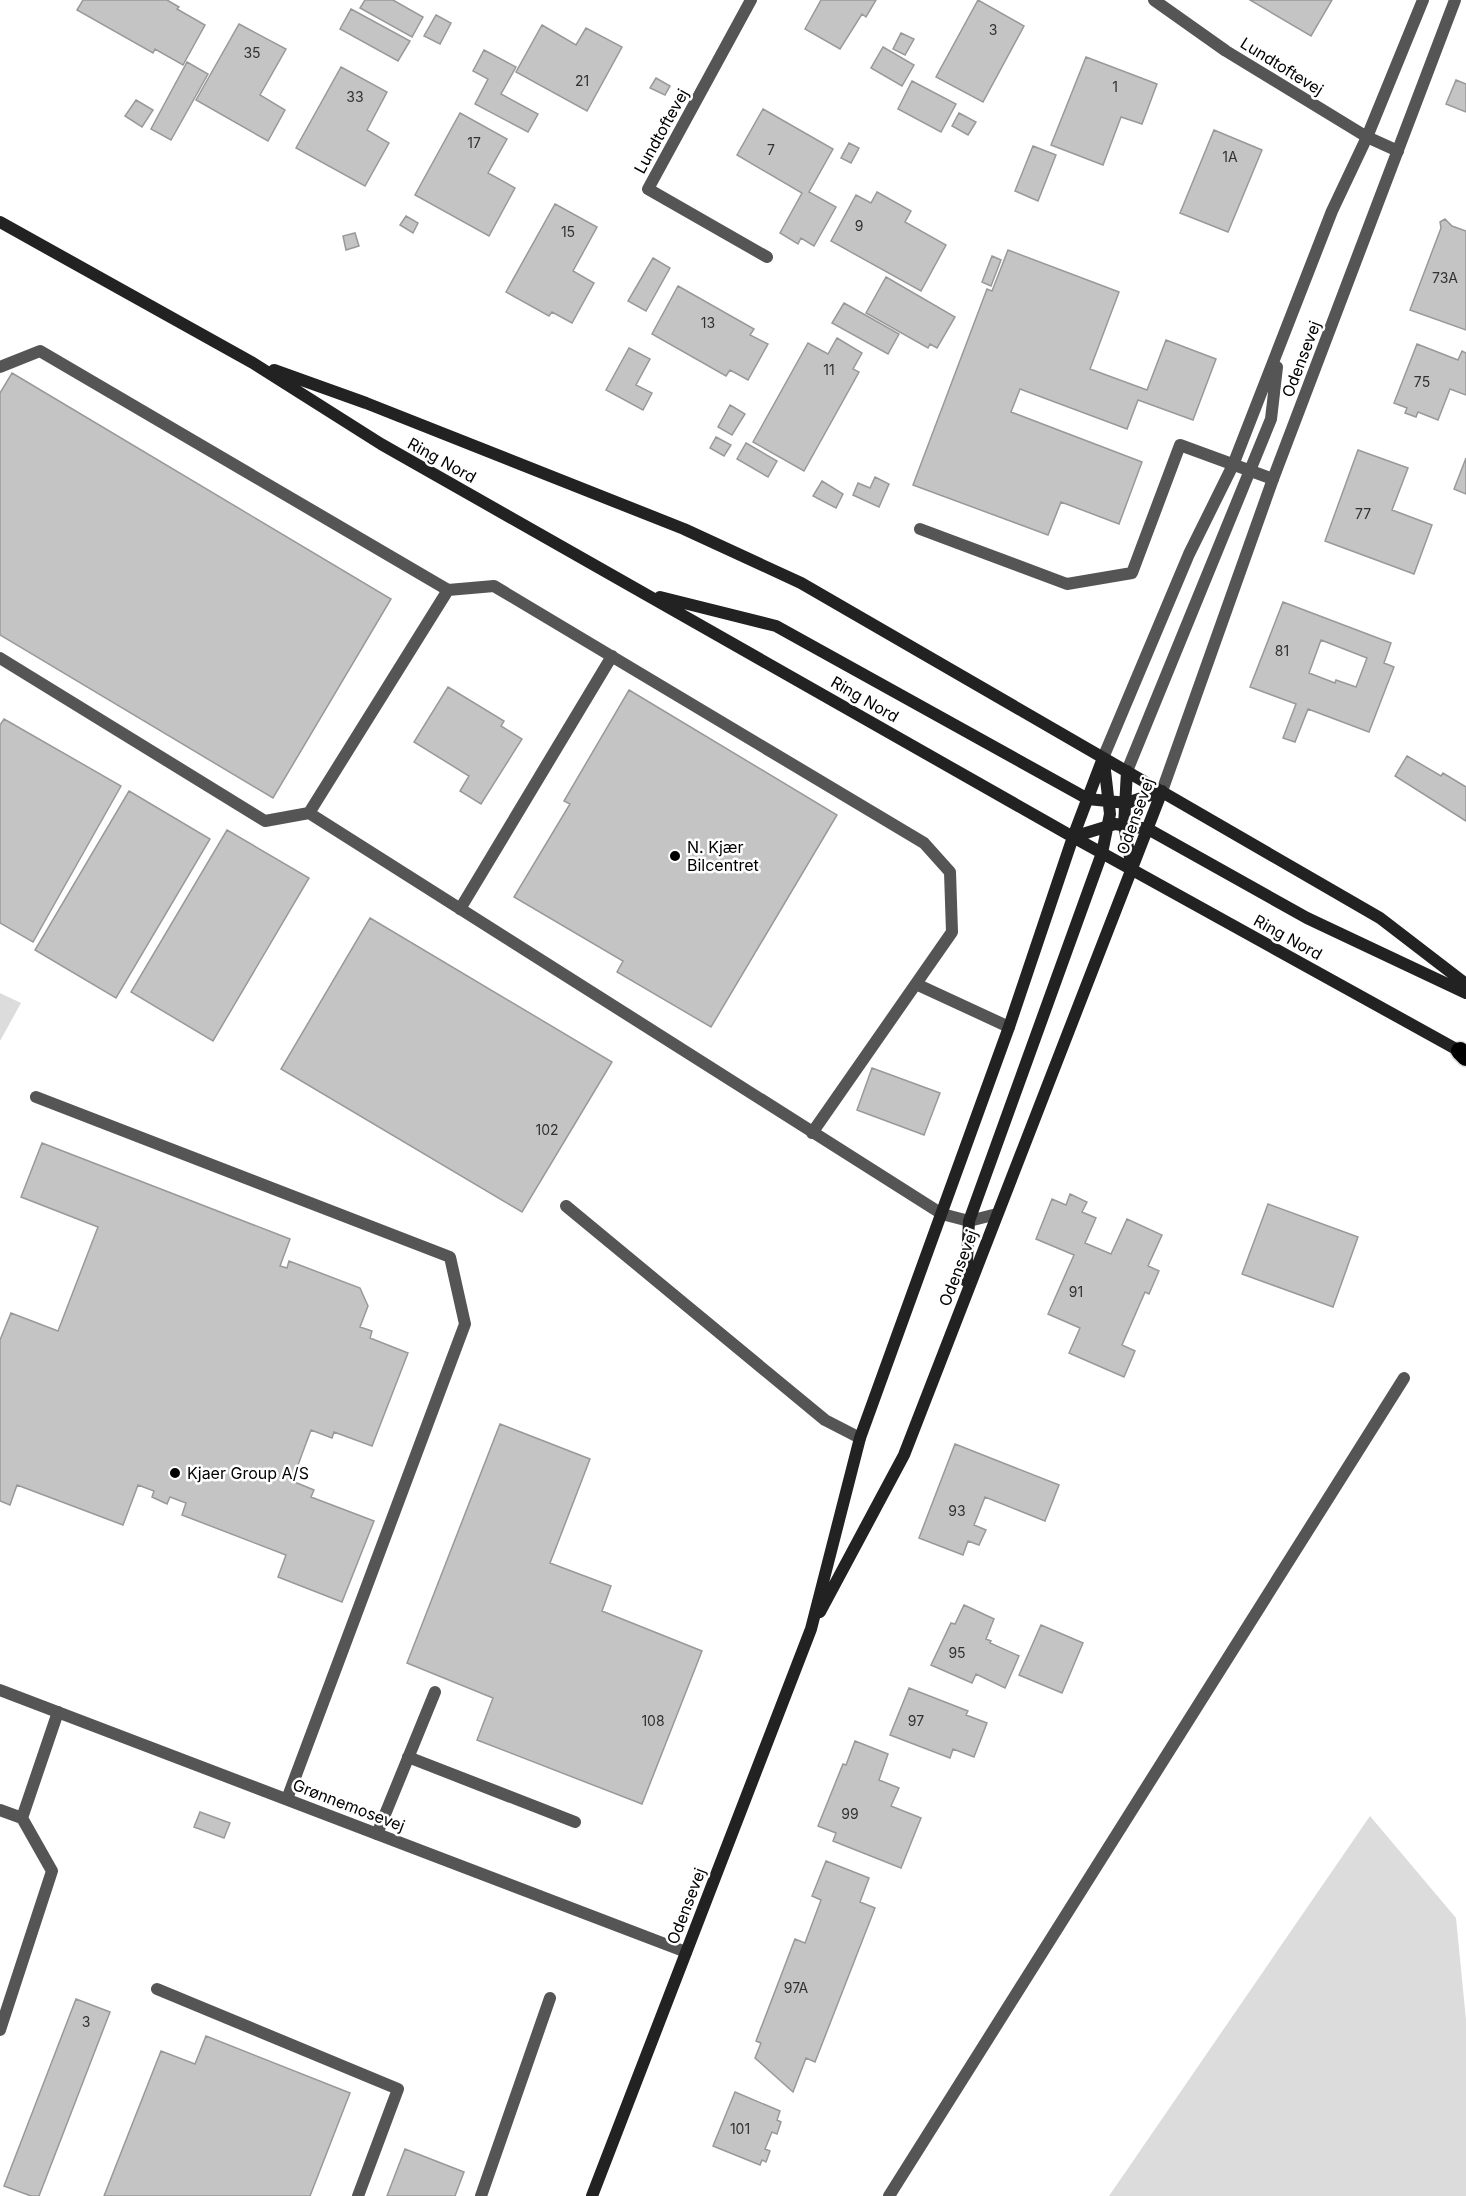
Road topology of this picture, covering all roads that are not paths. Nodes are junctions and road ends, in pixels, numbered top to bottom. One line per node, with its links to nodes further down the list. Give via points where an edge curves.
1 (751, 0): 8 (street, Lundtoftevej, via 648,189)
2 (1154, 0): 5 (street, Lundtoftevej, via 1226,51)
3 (1423, 0): 5 (street, Odensevej)
4 (1455, 0): 6 (street, Odensevej)
5 (1367, 137): 6 (street, Lundtoftevej); 9 (street, Odensevej, via 1332,211)
6 (1398, 151): 14 (street, Odensevej)
7 (0, 222): 10 (main road, Ring Nord)
8 (767, 257)
9 (1278, 351): 12 (street, Odensevej); 13 (street, Odensevej, via 1270,419)
10 (253, 363): 17 (main road, Ring Nord, via 381,444); 20 (main road, Ring Nord, via 366,403 684,529 801,583)
11 (0, 367): 16 (street, via 40,351)
12 (1233, 465): 13 (street); 15 (street, via 1180,445 1132,573 1067,584); 20 (street, Odensevej, via 1189,554)
13 (1250, 471): 14 (street); 21 (street, Odensevej)
14 (1273, 479): 22 (street, Odensevej)
15 (920, 528)
16 (448, 590): 18 (street, via 494,586); 26 (street)
17 (645, 593): 23 (main road, via 777,626); 30 (main road, Ring Nord)
18 (612, 656): 33 (street); 34 (street, via 924,843 950,872 951,932)
19 (0, 658): 26 (street, via 265,821)
20 (1104, 758): 21 (main road, Ring Nord); 23 (main road, Odensevej); 24 (main road)
21 (1127, 771): 22 (main road, Ring Nord); 25 (main road)
22 (1162, 791): 25 (main road); 29 (main road, Odensevej); 35 (main road, Ring Nord, via 1380,918)
23 (1088, 799): 24 (main road); 30 (main road, Odensevej)
24 (1108, 801): 25 (main road); 28 (main road)
25 (1124, 803): 27 (main road)
26 (309, 813): 33 (street)
27 (1124, 825): 28 (main road); 29 (main road); 32 (main road)
28 (1107, 826): 30 (main road); 31 (main road)
29 (1148, 829): 32 (main road, Odensevej); 36 (main road, via 1307,918)
30 (1073, 837): 31 (main road, Ring Nord); 37 (main road, Odensevej)
31 (1102, 853): 32 (main road, Ring Nord); 44 (main road)
32 (1132, 870): 38 (main road, Ring Nord); 43 (main road, Odensevej)
33 (459, 909): 40 (street)
34 (916, 984): 37 (street); 40 (street)
35 (1466, 984)
36 (1466, 993)
37 (1009, 1027): 42 (main road, Odensevej)
38 (1464, 1054)
39 (36, 1097): 53 (street, via 450,1257 465,1324)
40 (812, 1133): 42 (street)
41 (566, 1206): 47 (street, via 825,1420)
42 (942, 1214): 44 (street); 47 (main road, Odensevej)
43 (997, 1214): 44 (street); 45 (main road, Odensevej)
44 (969, 1221): 45 (main road)
45 (966, 1291): 48 (main road, Odensevej, via 904,1455)
46 (1404, 1378): 65 (street)
47 (860, 1438): 48 (main road, Odensevej)
48 (811, 1629): 58 (main road, Odensevej)
49 (0, 1690): 51 (street, Grønnemosevej)
50 (435, 1692): 52 (street)
51 (58, 1712): 53 (street, Grønnemosevej); 55 (street)
52 (408, 1757): 56 (street); 57 (street)
53 (287, 1799): 57 (street, Grønnemosevej)
54 (0, 1810): 55 (street)
55 (22, 1818): 61 (street, via 52,1871)
56 (575, 1822)
57 (377, 1834): 58 (street, Grønnemosevej)
58 (686, 1952): 64 (main road, Odensevej)
59 (157, 1989): 62 (street, via 398,2089)
60 (550, 1998): 63 (street)
61 (0, 2030)
62 (358, 2196)
63 (481, 2196)
64 (592, 2196)
65 (889, 2196)

